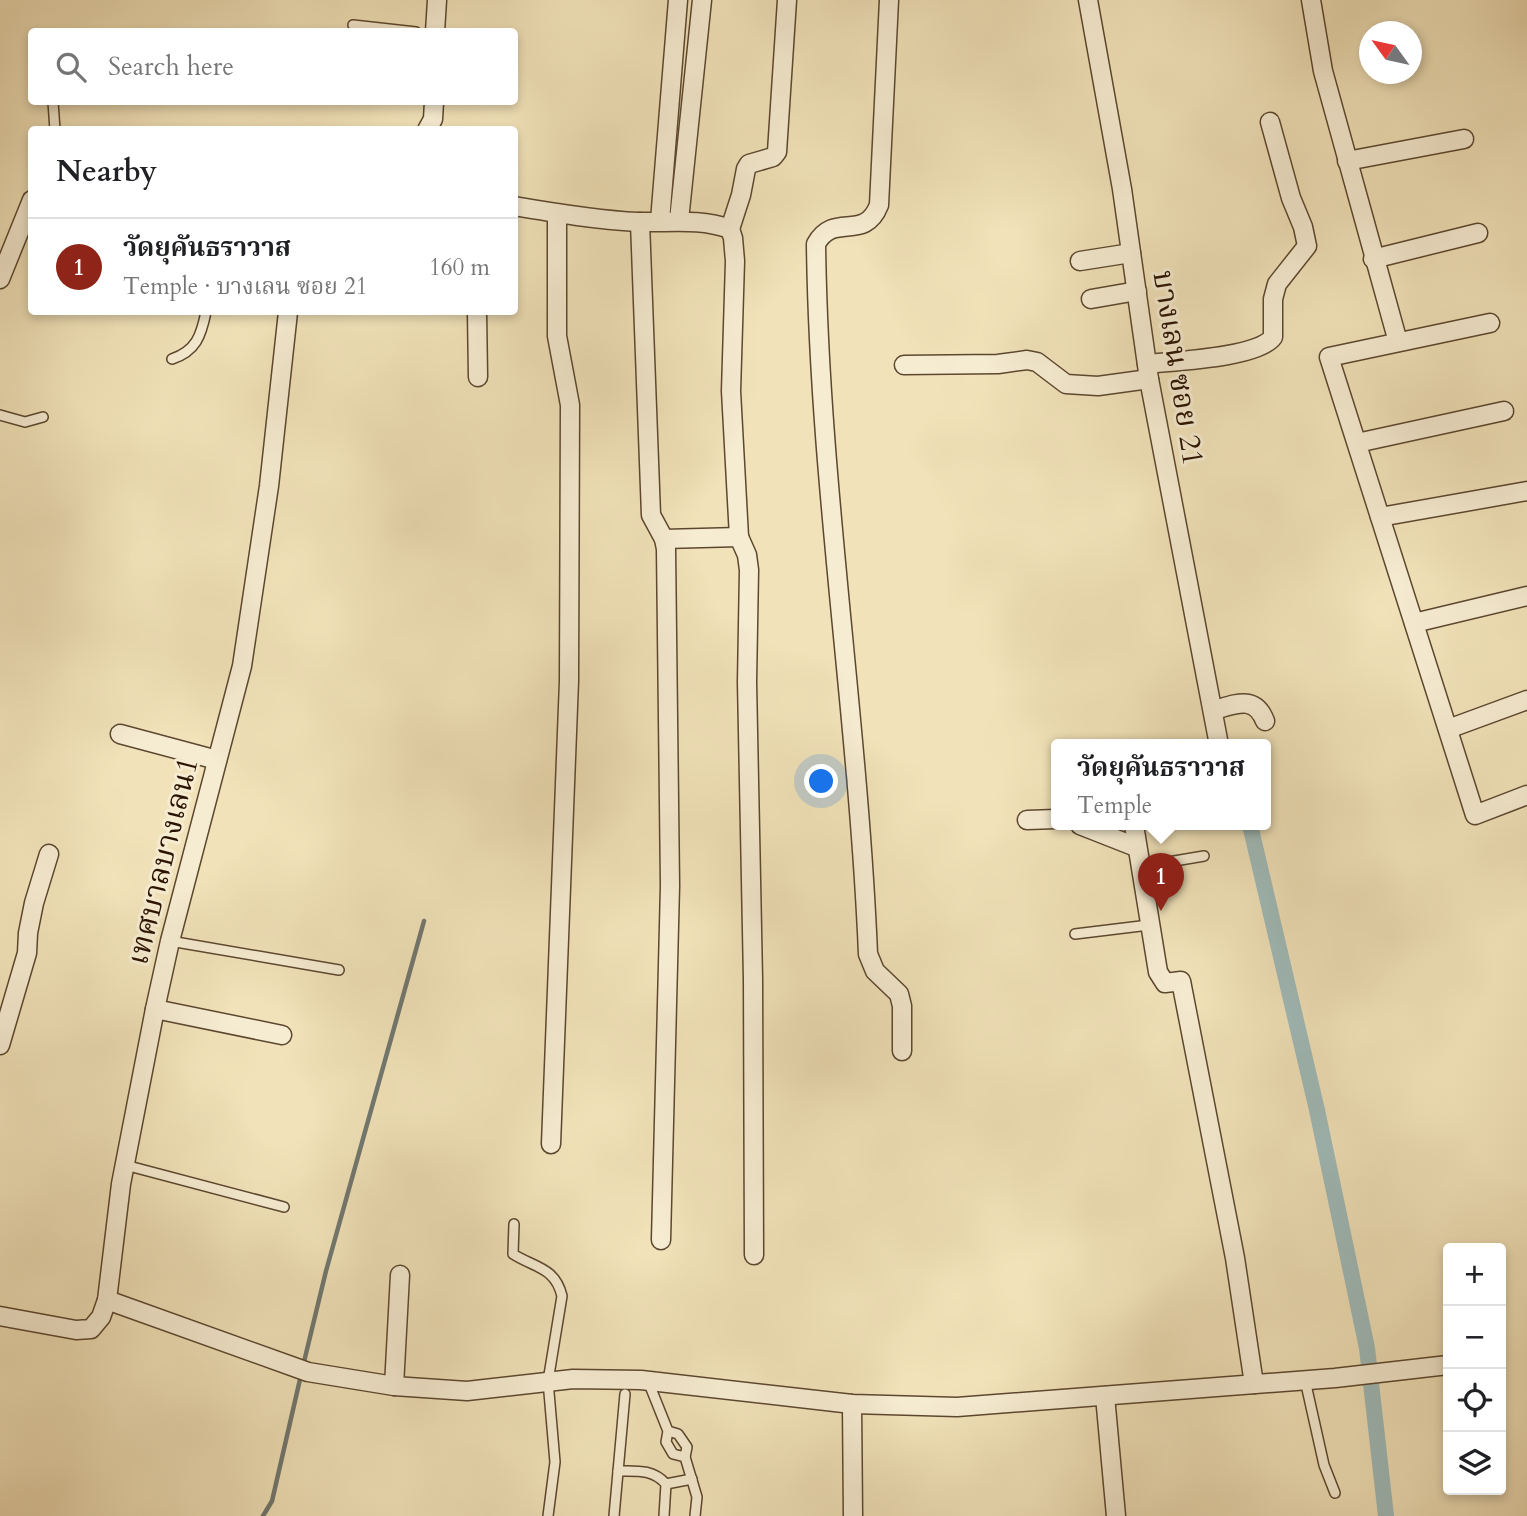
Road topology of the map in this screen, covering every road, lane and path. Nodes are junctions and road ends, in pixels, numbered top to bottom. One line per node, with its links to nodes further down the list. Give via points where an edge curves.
1 (437, 0): 10 (street)
2 (678, 0): 11 (street)
3 (702, 0): 12 (street)
4 (788, 0): 26 (street, via 777,152 749,164)
5 (889, 0): 76 (street, via 879,205 866,224 828,229 816,244 824,433 868,954 875,971 898,994)
6 (1088, 0): 28 (street, บางเลน ซอย 21)
7 (1311, 0): 19 (street, via 1323,71)
8 (353, 25): 9 (lane)
9 (380, 28)
10 (435, 28)
11 (672, 72): 12 (street); 24 (street)
12 (695, 75): 23 (street)
13 (53, 105): 16 (lane)
14 (433, 105): 17 (street)
15 (1270, 122): 41 (street, via 1307,246 1277,284 1273,337 1252,350)
16 (55, 126)
17 (429, 126)
18 (1464, 139): 19 (street)
19 (1347, 161): 29 (street)
20 (518, 207): 22 (street)
21 (28, 210): 31 (street)
22 (557, 214): 25 (street); 77 (street, via 557,336 570,405 569,668)
23 (679, 220): 24 (street); 26 (street)
24 (660, 221): 25 (street)
25 (640, 222): 50 (street, via 651,515)
26 (730, 229): 49 (street, via 735,261 731,391)
27 (1478, 233): 29 (street)
28 (1131, 253): 30 (street); 32 (street, บางเลน ซอย 21)
29 (1373, 259): 38 (street)
30 (1080, 261)
31 (0, 279)
32 (1137, 291): 33 (street); 41 (street, บางเลน ซอย 21)
33 (1091, 299)
34 (205, 315): 39 (lane, via 197,343)
35 (288, 315): 59 (street, เทศบาลบางเลน1, via 269,486 242,666)
36 (477, 315): 42 (street)
37 (1490, 323): 38 (street)
38 (1398, 342): 46 (street, via 1329,357)
39 (172, 359)
40 (904, 365): 41 (street, via 1027,360 1037,362 1066,384 1098,386)
41 (1148, 372): 54 (street, บางเลน ซอย 21)
42 (478, 377)
43 (1504, 411): 46 (street)
44 (0, 415): 45 (lane, via 25,422)
45 (43, 417)
46 (1357, 443): 48 (street)
47 (1527, 491): 48 (street)
48 (1380, 517): 52 (street)
49 (739, 537): 50 (street); 82 (street, via 749,570)
50 (664, 539): 81 (street, via 670,886)
51 (1527, 596): 52 (street)
52 (1414, 622): 56 (street)
53 (1527, 700): 56 (street)
54 (1214, 710): 55 (street, via 1250,703 1261,710); 58 (street, บางเลน ซอย 21)
55 (1265, 721)
56 (1448, 729): 60 (street, via 1475,816)
57 (120, 734): 59 (street)
58 (1218, 739)
59 (217, 760): 71 (street, เทศบาลบางเลน1)
60 (1527, 795)
61 (1051, 819): 62 (street)
62 (1027, 820)
63 (1093, 830): 65 (street)
64 (1134, 830): 65 (street)
65 (1136, 847): 68 (street)
66 (48, 854): 75 (street, via 27,953)
67 (1204, 856): 68 (lane)
68 (1139, 867): 69 (street)
69 (1149, 925): 70 (lane); 90 (street, via 1161,980 1181,981 1235,1258)
70 (1074, 934)
71 (170, 941): 72 (lane); 73 (street, เทศบาลบางเลน1)
72 (339, 970)
73 (155, 1009): 74 (street); 78 (street, เทศบาลบางเลน1)
74 (282, 1035)
75 (0, 1045)
76 (902, 1051)
77 (551, 1144)
78 (125, 1165): 79 (lane); 84 (street, เทศบาลบางเลน1)
79 (285, 1208)
80 (514, 1224): 88 (lane, via 513,1254 549,1272 559,1283 562,1296)
81 (661, 1240)
82 (754, 1255)
83 (400, 1275): 91 (street)
84 (107, 1300): 85 (street, เทศบาลบางเลน1, via 91,1329); 91 (street, via 308,1372)
85 (0, 1315)
86 (1443, 1366): 87 (street)
87 (1305, 1380): 90 (street); 100 (lane)
88 (548, 1381): 89 (street); 91 (street, via 467,1391); 101 (lane, via 555,1462)
89 (648, 1381): 94 (street); 95 (lane)
90 (1254, 1384): 93 (street)
91 (394, 1386)
92 (625, 1394): 97 (lane)
93 (1105, 1396): 94 (street, via 957,1407); 106 (street)
94 (852, 1404): 105 (street)
95 (668, 1431): 96 (lane, via 678,1434 687,1447); 96 (lane, via 666,1442 673,1454)
96 (685, 1457): 98 (lane)
97 (618, 1471): 99 (lane, via 644,1471 660,1476); 102 (lane)
98 (692, 1479): 99 (lane); 104 (lane, via 697,1497)
99 (666, 1485): 103 (lane)
100 (1335, 1493)
101 (548, 1516)
102 (614, 1516)
103 (664, 1516)
104 (695, 1516)
105 (853, 1516)
106 (1116, 1516)

